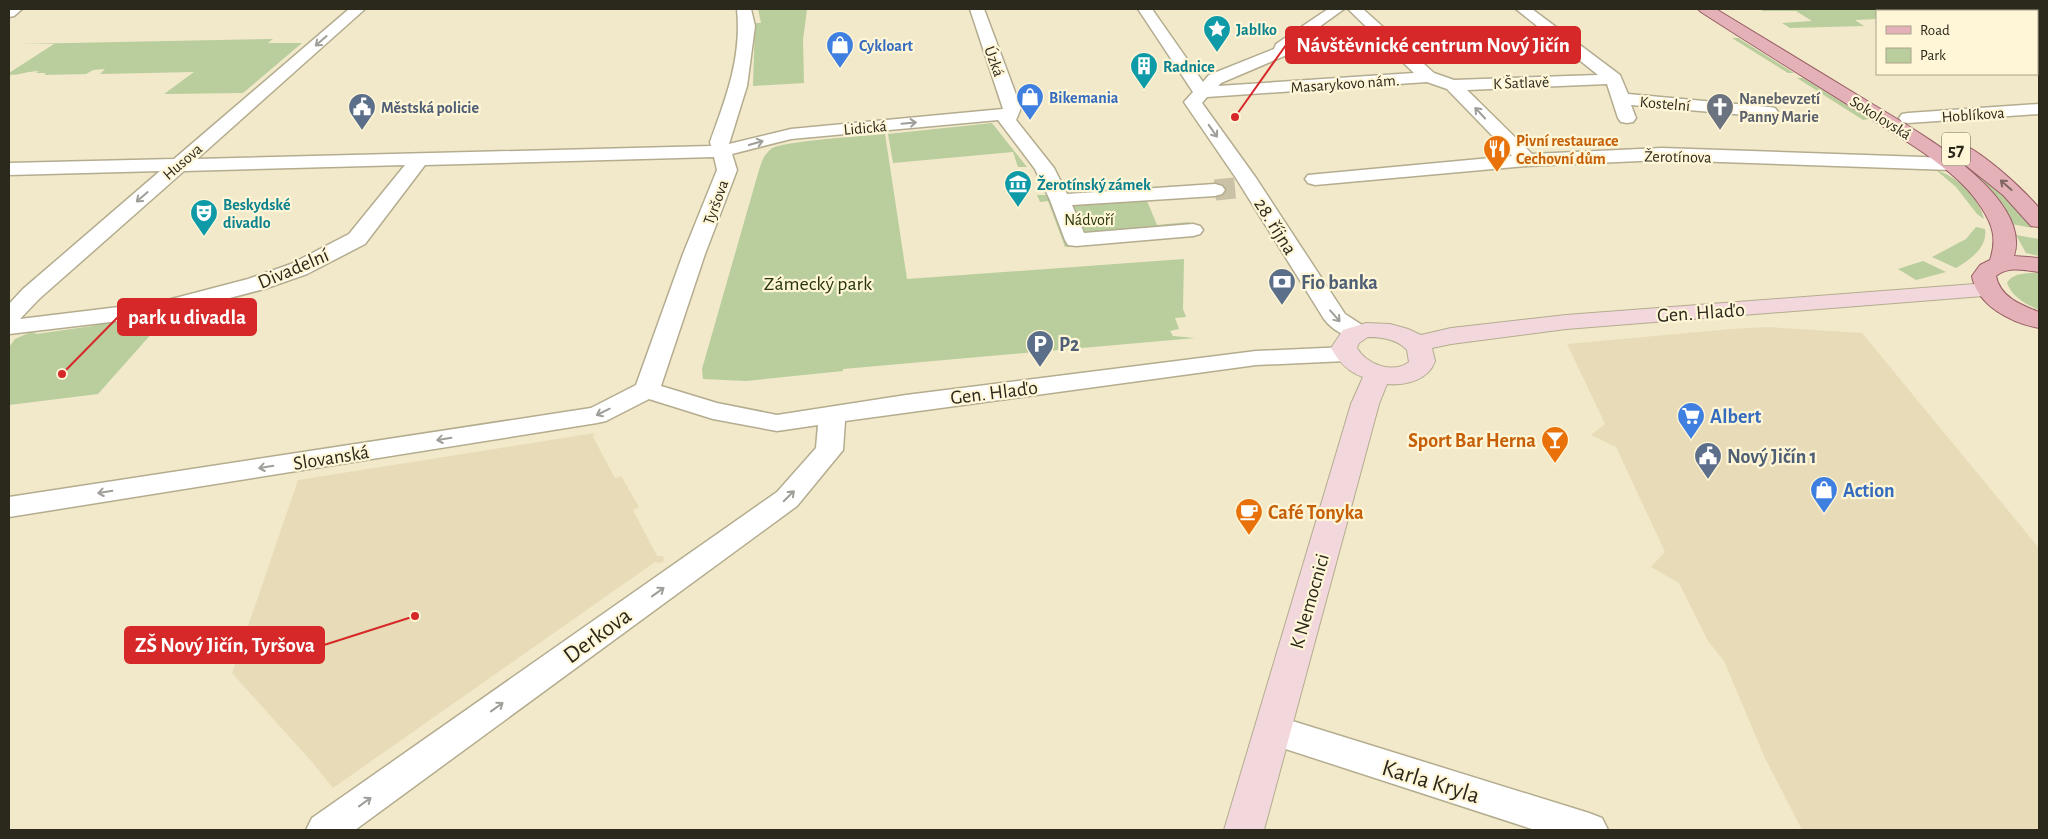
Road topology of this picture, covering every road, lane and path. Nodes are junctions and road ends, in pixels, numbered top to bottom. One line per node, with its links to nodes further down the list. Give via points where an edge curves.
1 (15, 9): 11 (street)
2 (358, 9): 25 (street, Husova, one-way to 25)
3 (744, 9): 21 (street, Tyršova, via 747,26 739,86 721,134)
4 (977, 9): 19 (street, Úzká, via 1012,108)
5 (1145, 9): 15 (street)
6 (1337, 9): 15 (street, via 1282,47 1283,51 1215,80)
7 (1355, 9): 12 (street, Masarykovo nám.)
8 (1523, 9): 13 (street, Kostelní)
9 (1706, 9): 26 (main road, Sokolovská / 57)
10 (1725, 9): 20 (main road, Sokolovská / 57)
11 (9, 12)
12 (1428, 77): 14 (street, K Šatlavě); 15 (street, Masarykovo nám.)
13 (1614, 79): 14 (street, K Šatlavě); 16 (street, Kostelní)
14 (1453, 85): 24 (street, one-way to 14)
15 (1202, 92): 39 (street, 28. října, one-way to 39, via 1193,102 1243,188)
16 (1622, 99): 18 (street, Kostelní); 22 (street, Kostelní, via 1630,123 1641,141)
17 (2039, 109): 20 (street, Hoblíkova)
18 (1769, 112)
19 (1010, 114): 21 (street, Lidická, one-way to 19, via 791,134); 30 (street, via 1008,120 1044,168)
20 (1908, 118): 31 (main road, Sokolovská / 57, one-way to 20, via 1998,179)
21 (722, 151): 23 (street); 42 (street, Tyršova, via 727,170)
22 (1662, 154): 24 (street, Žerotínova); 26 (street, Žerotínova)
23 (420, 159): 25 (street); 38 (street, Divadelní, via 358,239 298,268 256,284 161,309)
24 (1527, 160): 28 (street, Žerotínova)
25 (178, 164): 27 (street); 36 (street, Husova, one-way to 36)
26 (1951, 164): 33 (main road, Sokolovská / 57, via 1984,195 2003,227 2006,246)
27 (9, 169)
28 (1315, 179)
29 (1215, 190): 30 (street)
30 (1060, 200): 32 (street, via 1076,240)
31 (2039, 220)
32 (1193, 230)
33 (2000, 264): 34 (main road); 35 (main road, via 1989,269 1984,276)
34 (2039, 265)
35 (1988, 290): 37 (main road); 40 (street, Gen. Hlaďo, via 1566,322 1451,336)
36 (9, 317)
37 (2037, 324)
38 (9, 327)
39 (1352, 343): 40 (street, Gen. Hlaďo, via 1376,330 1398,334); 41 (street, via 1353,362); 43 (street, Gen. Hlaďo)
40 (1416, 344): 41 (street, via 1423,359 1421,366 1404,375)
41 (1378, 374): 45 (street, K Nemocnici, via 1364,404)
42 (647, 390): 43 (street, Gen. Hlaďo, via 713,411 777,423); 44 (street, Slovanská, one-way to 44, via 597,415)
43 (832, 414): 46 (street, Derkova, one-way to 43, via 787,499 829,450)
44 (9, 507)
45 (1273, 730): 47 (street, K Nemocnici); 48 (street, Karla Kryla)
46 (325, 830)
47 (1244, 830)
48 (1589, 830)

